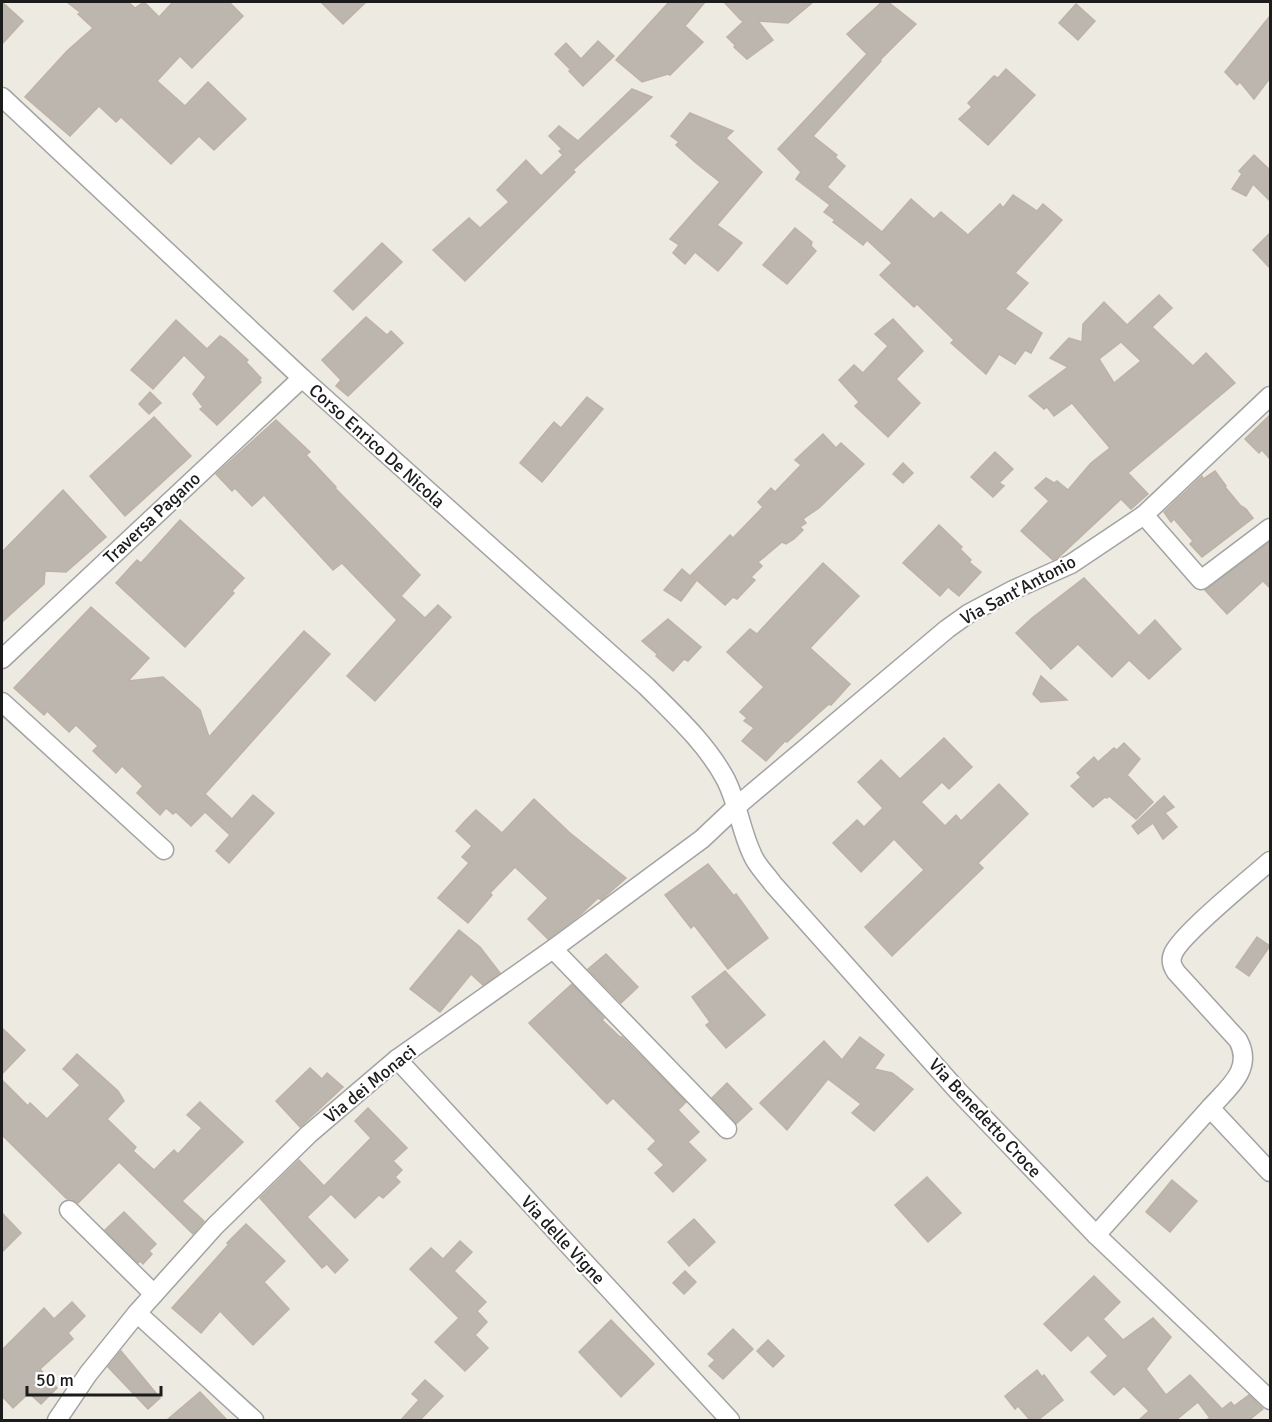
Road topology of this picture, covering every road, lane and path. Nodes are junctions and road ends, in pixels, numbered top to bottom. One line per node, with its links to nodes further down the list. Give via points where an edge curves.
1 (2, 97): 2 (street, Corso Enrico De Nicola)
2 (302, 378): 6 (street, Traversa Pagano); 8 (street, Corso Enrico De Nicola, via 679,718 720,772)
3 (1270, 396): 4 (street, Via Sant'Antonio)
4 (1144, 515): 5 (street, via 1201,580); 8 (street, Via Sant'Antonio, via 1071,564 1013,590 947,629)
5 (1270, 528)
6 (2, 658)
7 (2, 702): 9 (street)
8 (737, 806): 11 (street, Via dei Monaci, via 702,838); 17 (street, Via Benedetto Croce, via 752,855 773,884 957,1090)
9 (164, 850)
10 (1270, 861): 13 (street, via 1193,930 1172,958 1176,972 1242,1048 1244,1063 1239,1074)
11 (554, 949): 12 (street, Via dei Monaci); 14 (street)
12 (397, 1059): 18 (street, Via dei Monaci, via 309,1134 214,1226); 23 (street, Via delle Vigne)
13 (1210, 1108): 15 (street); 17 (street)
14 (727, 1129)
15 (1270, 1172)
16 (69, 1210): 18 (street)
17 (1096, 1235): 20 (street, Via Benedetto Croce)
18 (154, 1294): 19 (street, Via dei Monaci)
19 (137, 1313): 21 (street, Via dei Monaci); 22 (street)
20 (1270, 1400)
21 (57, 1420)
22 (254, 1420)
23 (730, 1420)

